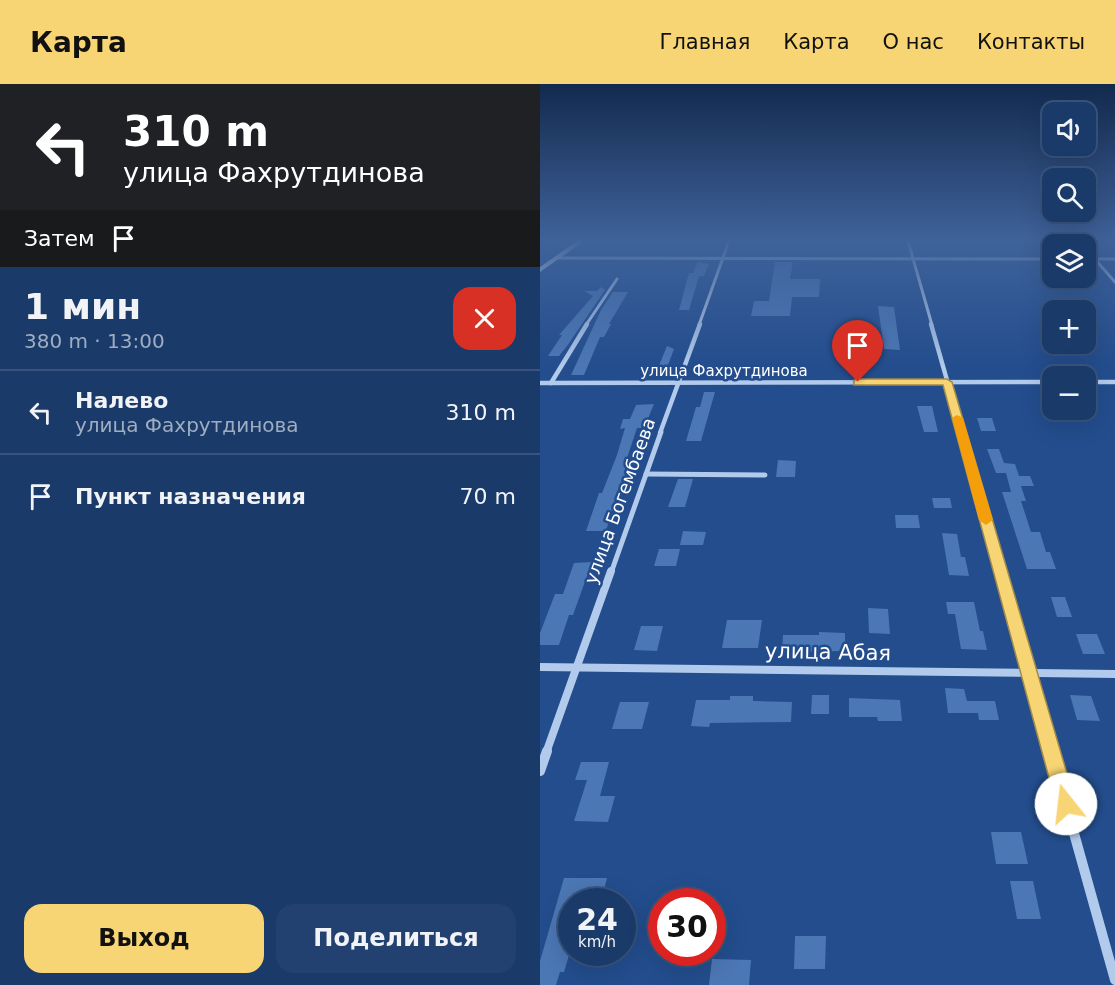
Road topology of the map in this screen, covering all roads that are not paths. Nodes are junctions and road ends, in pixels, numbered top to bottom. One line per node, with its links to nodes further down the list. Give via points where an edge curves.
1 (614, 283): 8 (street)
2 (713, 283): 9 (street, улица Богембаева)
3 (919, 283): 4 (street)
4 (947, 382): 5 (street, улица Фахрутдинова); 9 (street, улица Фахрутдинова); 15 (street)
5 (1042, 382)
6 (1096, 382): 7 (street)
7 (1115, 382)
8 (551, 383): 9 (street, улица Фахрутдинова); 10 (street, улица Фахрутдинова)
9 (678, 383): 11 (street, улица Богембаева)
10 (540, 384)
11 (646, 474): 12 (street); 13 (street, улица Богембаева)
12 (765, 475)
13 (578, 666): 14 (street, улица Абая); 15 (street, улица Абая); 17 (street, улица Богембаева)
14 (540, 667)
15 (1029, 673): 16 (street, улица Абая); 18 (street)
16 (1115, 674)
17 (540, 771)
18 (1115, 980)

